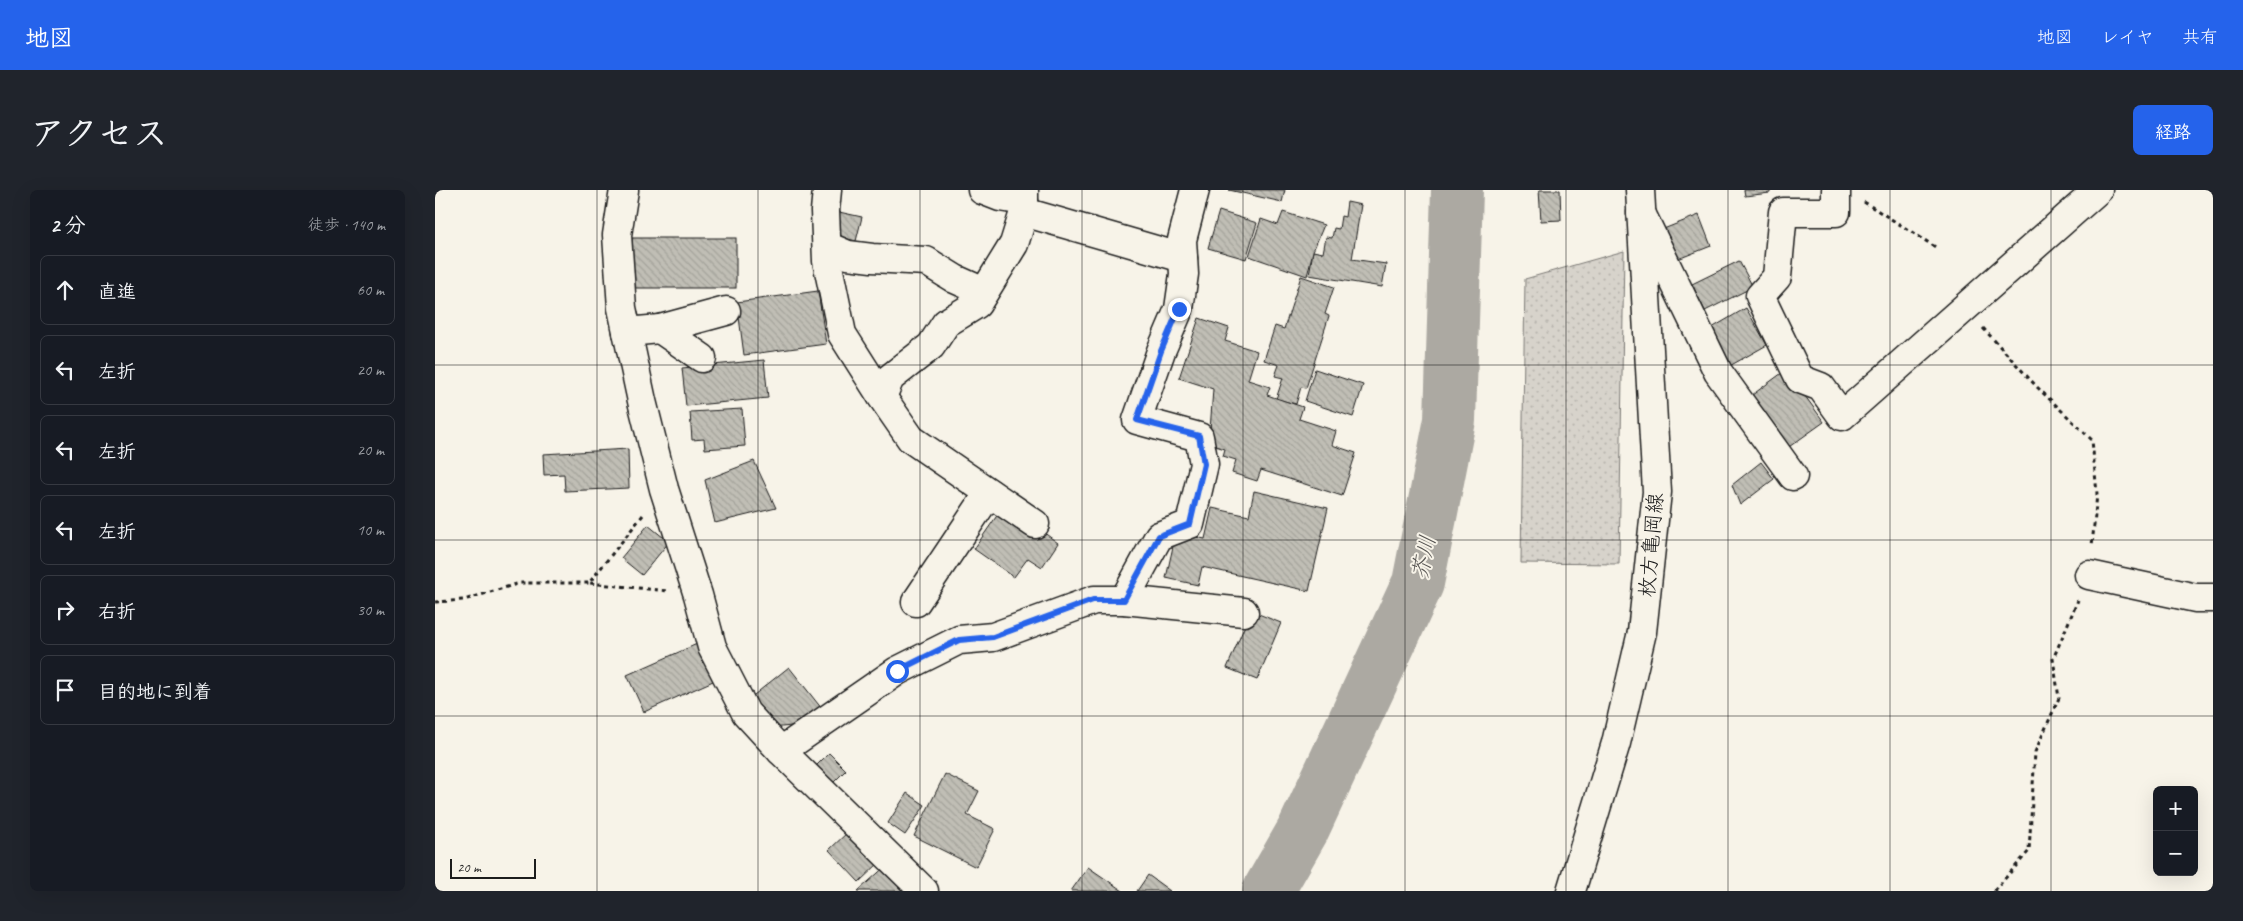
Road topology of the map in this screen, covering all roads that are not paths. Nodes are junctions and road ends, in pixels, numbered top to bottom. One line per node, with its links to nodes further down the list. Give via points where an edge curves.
1 (624, 190): 14 (street, via 617,235 622,308)
2 (827, 190): 9 (street)
3 (982, 190): 7 (street)
4 (1195, 190): 10 (street, via 1182,240)
5 (1836, 190): 6 (street, via 1836,212 1783,212 1777,277 1760,296 1800,379 1821,386 1843,416)
6 (2098, 190)
7 (1024, 201): 10 (street); 11 (street, via 1014,244)
8 (1640, 202): 17 (street, via 1718,372); 27 (street, 枚方亀岡線, via 1657,492 1643,632 1615,743)
9 (827, 246): 11 (street, via 848,255 926,261); 16 (street, via 827,261 842,334)
10 (1183, 258): 22 (street, via 1179,309 1137,420 1199,436 1204,464 1190,524 1159,536)
11 (984, 292): 16 (street, via 977,304 946,323 931,346 890,378)
12 (726, 311): 13 (street)
13 (660, 329): 14 (street); 15 (street)
14 (627, 332): 25 (street, via 664,489 712,647 746,713)
15 (702, 358)
16 (882, 397): 18 (street, via 911,439)
17 (1793, 476)
18 (989, 493): 19 (street); 23 (street)
19 (1035, 524)
20 (2089, 575): 21 (street, via 2196,598)
21 (2213, 598)
22 (1124, 600): 24 (street); 25 (street, via 1093,600 993,637 959,640 897,671)
23 (916, 602)
24 (1244, 612)
25 (781, 751): 26 (street)
26 (924, 891)
27 (1571, 891)

